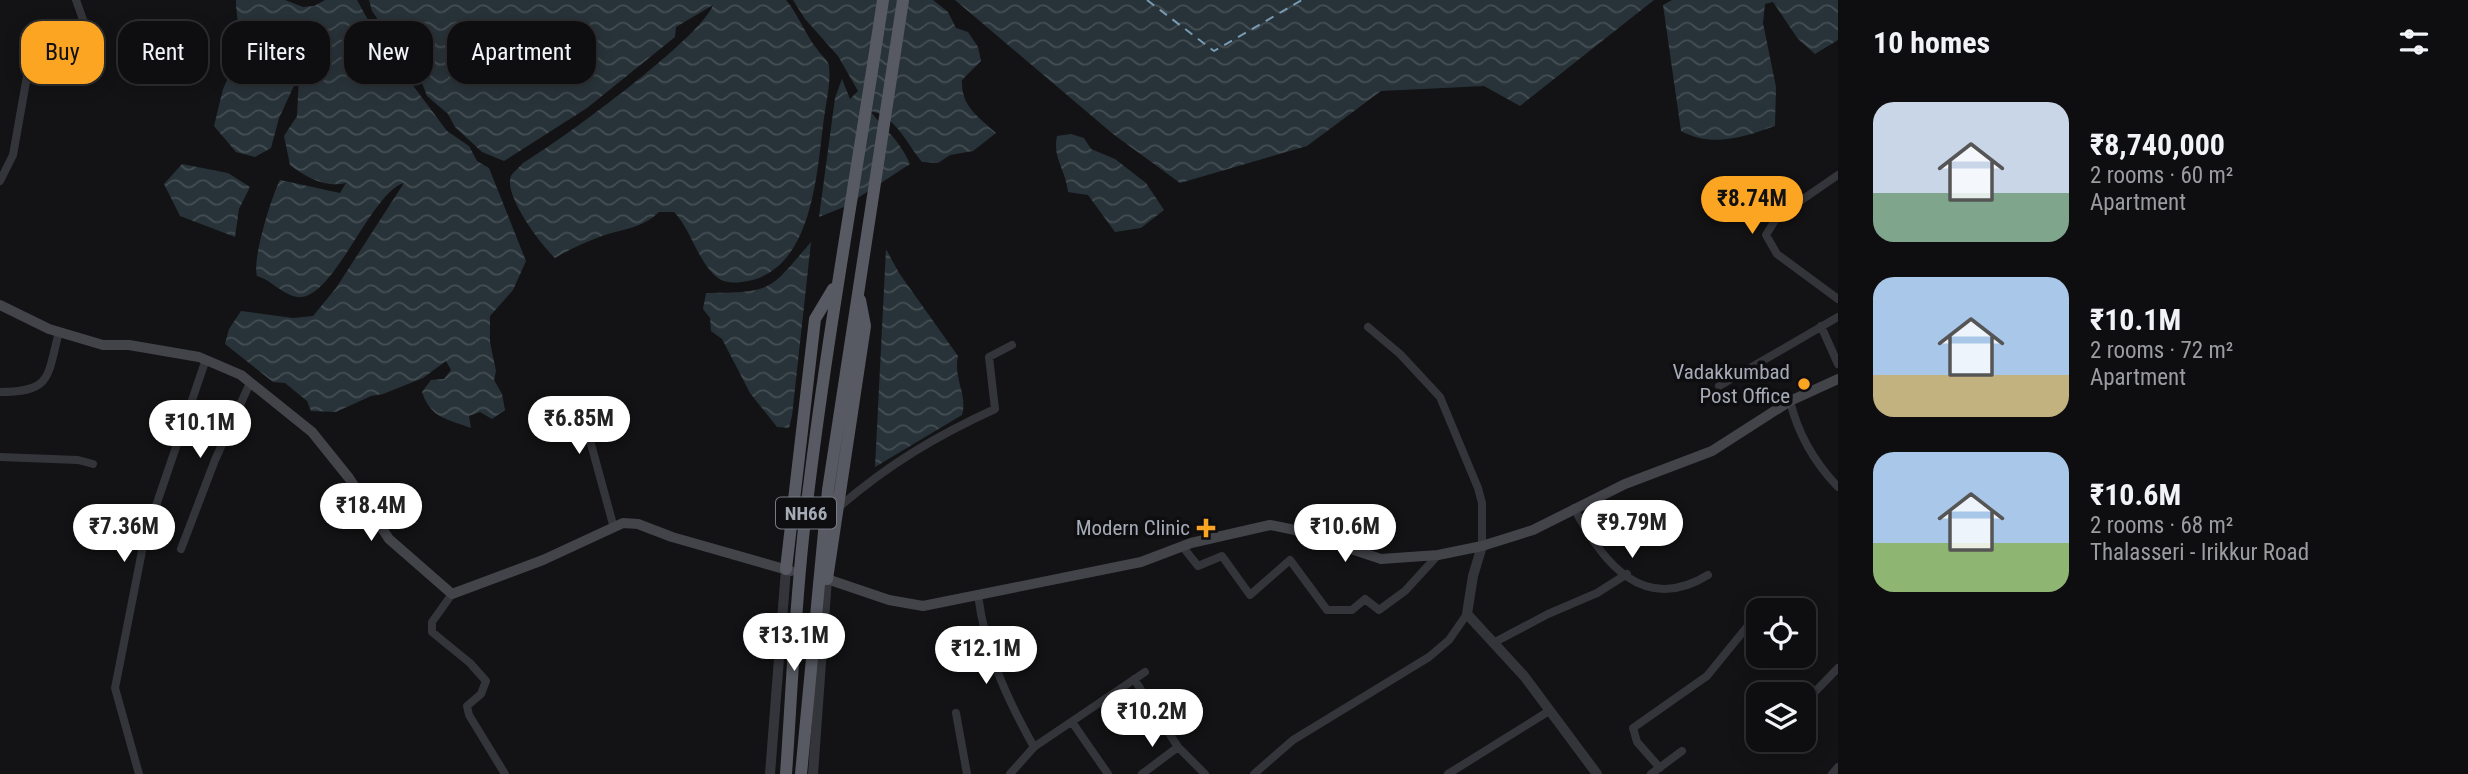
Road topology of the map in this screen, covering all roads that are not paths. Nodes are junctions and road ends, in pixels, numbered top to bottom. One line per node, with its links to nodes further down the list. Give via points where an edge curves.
1 (76, 0): 5 (street, via 88,49 53,54 29,65 13,155)
2 (883, 0): 6 (highway, NH66)
3 (902, 0): 7 (highway, NH66)
4 (1838, 175): 8 (street, via 1777,217 1766,234 1777,254)
5 (0, 181)
6 (836, 283): 33 (highway, via 815,319); 57 (highway, NH66, via 805,522)
7 (858, 289): 26 (highway, via 865,326); 58 (highway, NH66, via 825,515)
8 (1838, 299)
9 (0, 304): 13 (main road)
10 (1838, 317): 11 (street)
11 (1821, 326): 16 (street); 19 (street)
12 (1368, 327): 30 (street, via 1440,397 1478,488)
13 (59, 332): 15 (main road, via 103,345 129,345); 20 (street, via 44,382 34,390)
14 (1012, 345): 26 (street, via 989,356 995,409 881,471)
15 (206, 359): 18 (main road); 54 (street, via 144,541 115,688)
16 (1838, 364)
17 (1838, 379): 21 (main road)
18 (250, 383): 31 (street); 37 (main road, via 313,432 388,539)
19 (1719, 386)
20 (0, 392)
21 (1790, 401): 25 (street, via 1796,426); 27 (main road, via 1712,450)
22 (608, 406): 28 (street, via 585,422)
23 (0, 457): 24 (street)
24 (93, 464)
25 (1838, 487)
26 (839, 506): 36 (highway)
27 (1574, 508): 30 (main road, via 1532,530); 34 (street, via 1599,553)
28 (614, 527): 33 (main road, via 638,524); 37 (main road)
29 (1182, 546): 32 (main road, via 1270,525 1381,559); 32 (street, via 1198,566 1222,556 1251,595 1290,560 1327,610 1352,610 1365,599 1379,610 1405,591); 38 (main road, via 1141,562)
30 (1482, 546): 32 (main road); 39 (street)
31 (181, 550)
32 (1438, 555)
33 (788, 570): 56 (street)
34 (1628, 574): 35 (street, via 1655,590 1682,589); 41 (street)
35 (1708, 575)
36 (827, 579): 38 (main road, via 923,606); 59 (street)
37 (452, 594): 55 (street, via 432,622 432,632 486,681 481,694 467,706)
38 (978, 595): 49 (street, via 1000,682)
39 (1467, 614): 41 (street); 65 (street, via 1449,640 1429,657 1293,740)
40 (1746, 628): 53 (street, via 1707,676 1633,729 1637,741)
41 (1495, 642): 46 (street)
42 (1838, 668): 45 (street)
43 (1145, 671): 44 (street)
44 (1134, 679): 48 (street); 50 (street)
45 (1816, 691)
46 (1549, 711): 66 (street); 67 (street)
47 (957, 713): 60 (street)
48 (1072, 722): 49 (street); 62 (street)
49 (1034, 747): 61 (street)
50 (1178, 747): 63 (street); 64 (street)
51 (1682, 751): 53 (street)
52 (1838, 767): 69 (street)
53 (1660, 768): 68 (street)
54 (139, 774)
55 (505, 774)
56 (770, 774)
57 (786, 774)
58 (801, 774)
59 (813, 774)
60 (967, 774)
61 (1010, 774)
62 (1108, 774)
63 (1142, 774)
64 (1205, 774)
65 (1254, 774)
66 (1448, 774)
67 (1597, 774)
68 (1651, 774)
69 (1832, 774)

